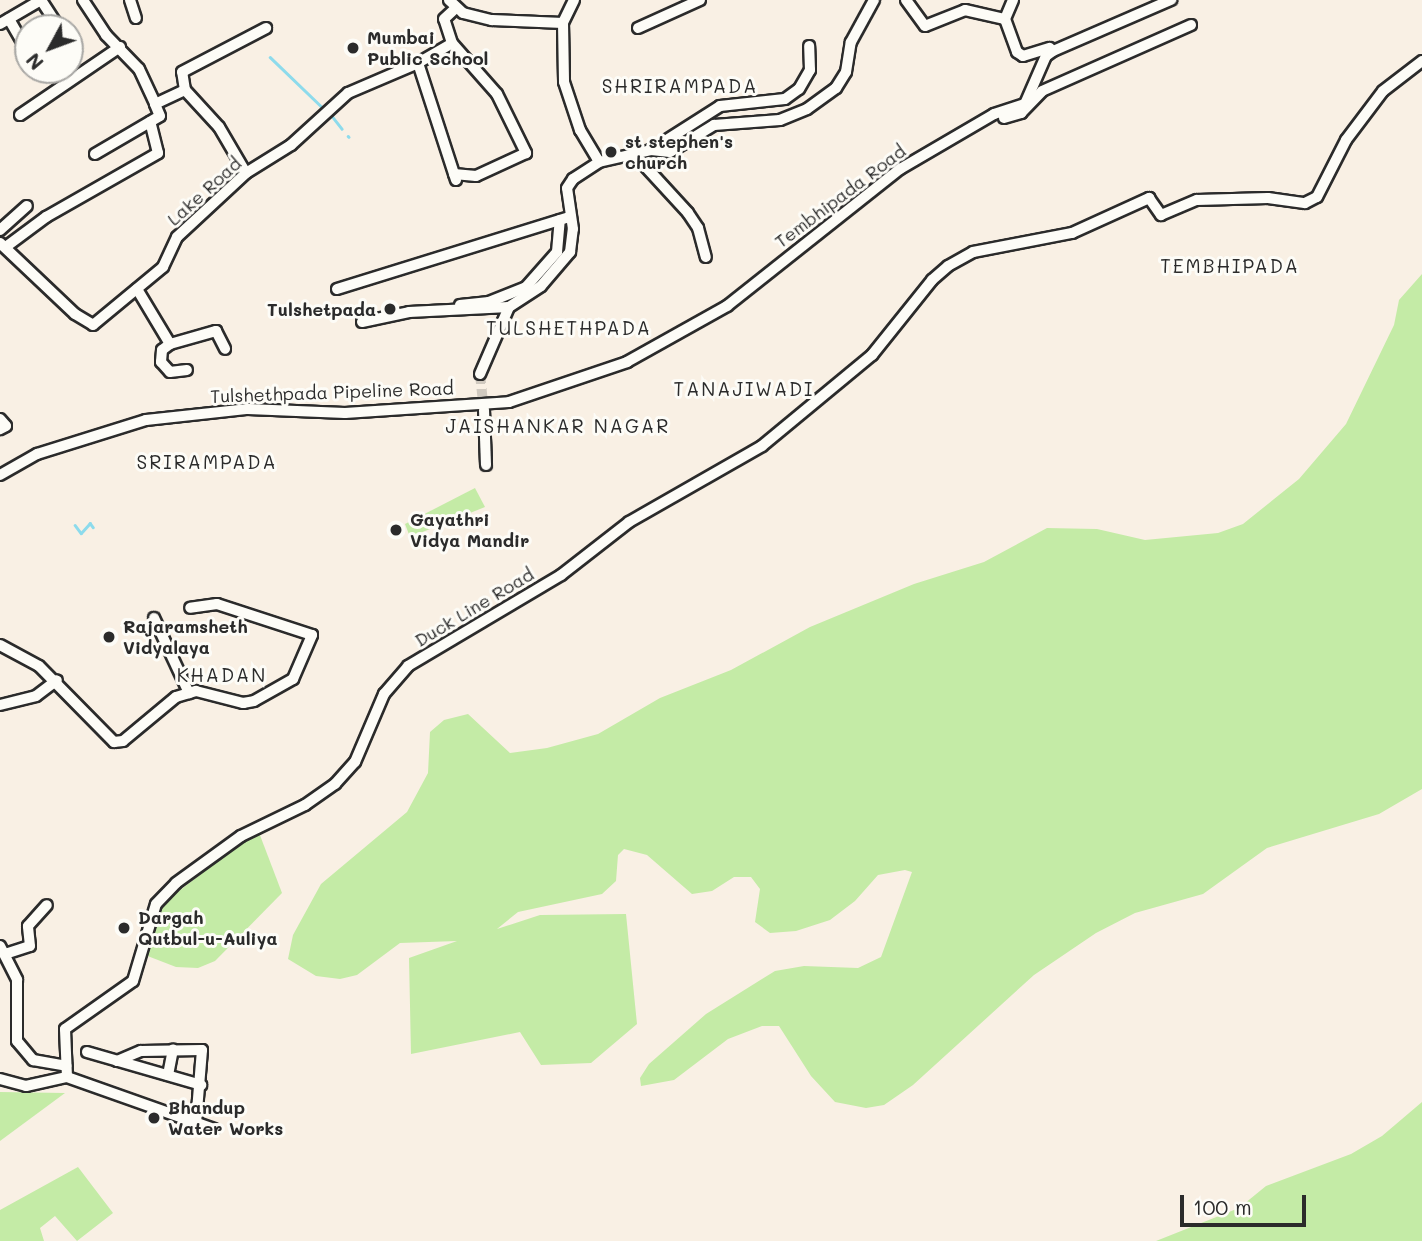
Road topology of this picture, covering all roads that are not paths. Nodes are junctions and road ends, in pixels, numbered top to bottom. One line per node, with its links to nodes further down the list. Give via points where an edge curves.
1 (41, 0): 13 (street)
2 (83, 0): 21 (street)
3 (130, 0): 11 (street)
4 (574, 0): 14 (street)
5 (700, 0): 17 (street)
6 (874, 0): 29 (street, via 850,42 846,72 836,88 807,109 780,120 722,123 670,152)
7 (906, 0): 12 (street, via 925,26 964,10)
8 (1013, 0): 12 (street)
9 (1171, 0): 18 (street, Tembhipada Road)
10 (452, 4): 14 (street, via 492,20); 19 (street, via 444,19)
11 (136, 18)
12 (1004, 19): 18 (street, via 1017,52 1023,56)
13 (4, 22)
14 (563, 23): 32 (street, via 564,82 580,130)
15 (1191, 25): 27 (street, via 1042,91 1021,113)
16 (266, 28): 24 (street, via 182,72)
17 (638, 28)
18 (1090, 32): 27 (street, Tembhipada Road, via 1053,51 1025,104)
19 (452, 43): 23 (street, Lake Road); 23 (street, via 497,94 526,153 477,176 455,178)
20 (808, 46): 29 (street, via 810,70 799,89 785,99 720,106)
21 (120, 47): 25 (street, via 139,69); 26 (street)
22 (1422, 61): 65 (street, Duck Line Road, via 1383,91 1346,140 1317,197 1305,203 1268,198 1197,200 1161,215 1149,198 1072,233 973,252 948,266 872,355 762,446 629,523 561,575 408,666 384,694 355,762 335,784 305,805 241,836 176,883 156,904 132,981 65,1029)
23 (418, 63): 33 (street, Lake Road, via 348,93 291,145)
24 (185, 90): 25 (street); 33 (street, via 219,127)
25 (155, 104): 28 (street, via 160,116)
26 (20, 115)
27 (982, 121): 46 (street, Tembhipada Road, via 900,169 727,306)
28 (150, 122): 30 (street); 37 (street, via 158,153)
29 (651, 150): 31 (street)
30 (95, 154)
31 (634, 154): 32 (street); 38 (street, via 667,184 688,213 698,228)
32 (599, 162): 35 (street, via 567,188)
33 (246, 173): 39 (street, Lake Road, via 177,237 163,267)
34 (27, 206): 36 (street)
35 (565, 218): 40 (street); 41 (street, via 557,252 526,287 489,302); 42 (street, via 570,252 541,286)
36 (0, 230)
37 (4, 244): 39 (street, Lake Road, via 75,314 93,325)
38 (706, 257)
39 (137, 289): 44 (street)
40 (338, 289)
41 (460, 305)
42 (509, 307): 43 (street, via 409,312); 48 (street)
43 (362, 322)
44 (170, 344): 45 (street, via 216,331); 47 (street, via 162,351 161,362 170,372)
45 (225, 349)
46 (627, 362): 49 (street, Tulshethpada Pipeline Road)
47 (187, 370)
48 (480, 374)
49 (509, 402): 52 (street, via 484,412); 53 (street, Tulshethpada Pipeline Road, via 345,413 248,410 146,420 37,454)
50 (0, 419): 51 (street, via 6,426)
51 (0, 429)
52 (486, 464)
53 (0, 475)
54 (190, 608): 58 (street, via 217,604 312,635 284,688 243,703 212,693)
55 (154, 618): 58 (street)
56 (0, 645): 57 (street)
57 (57, 680): 58 (street, via 114,742 123,741 176,697); 59 (street, via 36,696)
58 (189, 693)
59 (0, 705)
60 (47, 905): 61 (street, via 28,926 30,946)
61 (3, 950): 65 (street, via 17,980 17,1041 33,1060)
62 (173, 1049): 64 (street, via 141,1051); 66 (street); 68 (street, via 202,1050)
63 (87, 1052): 64 (street)
64 (117, 1061): 66 (street)
65 (66, 1072): 67 (street, via 26,1086); 69 (street)
66 (168, 1075): 68 (street)
67 (0, 1079)
68 (201, 1084): 69 (street)
69 (196, 1123): 70 (street)
70 (214, 1129)

